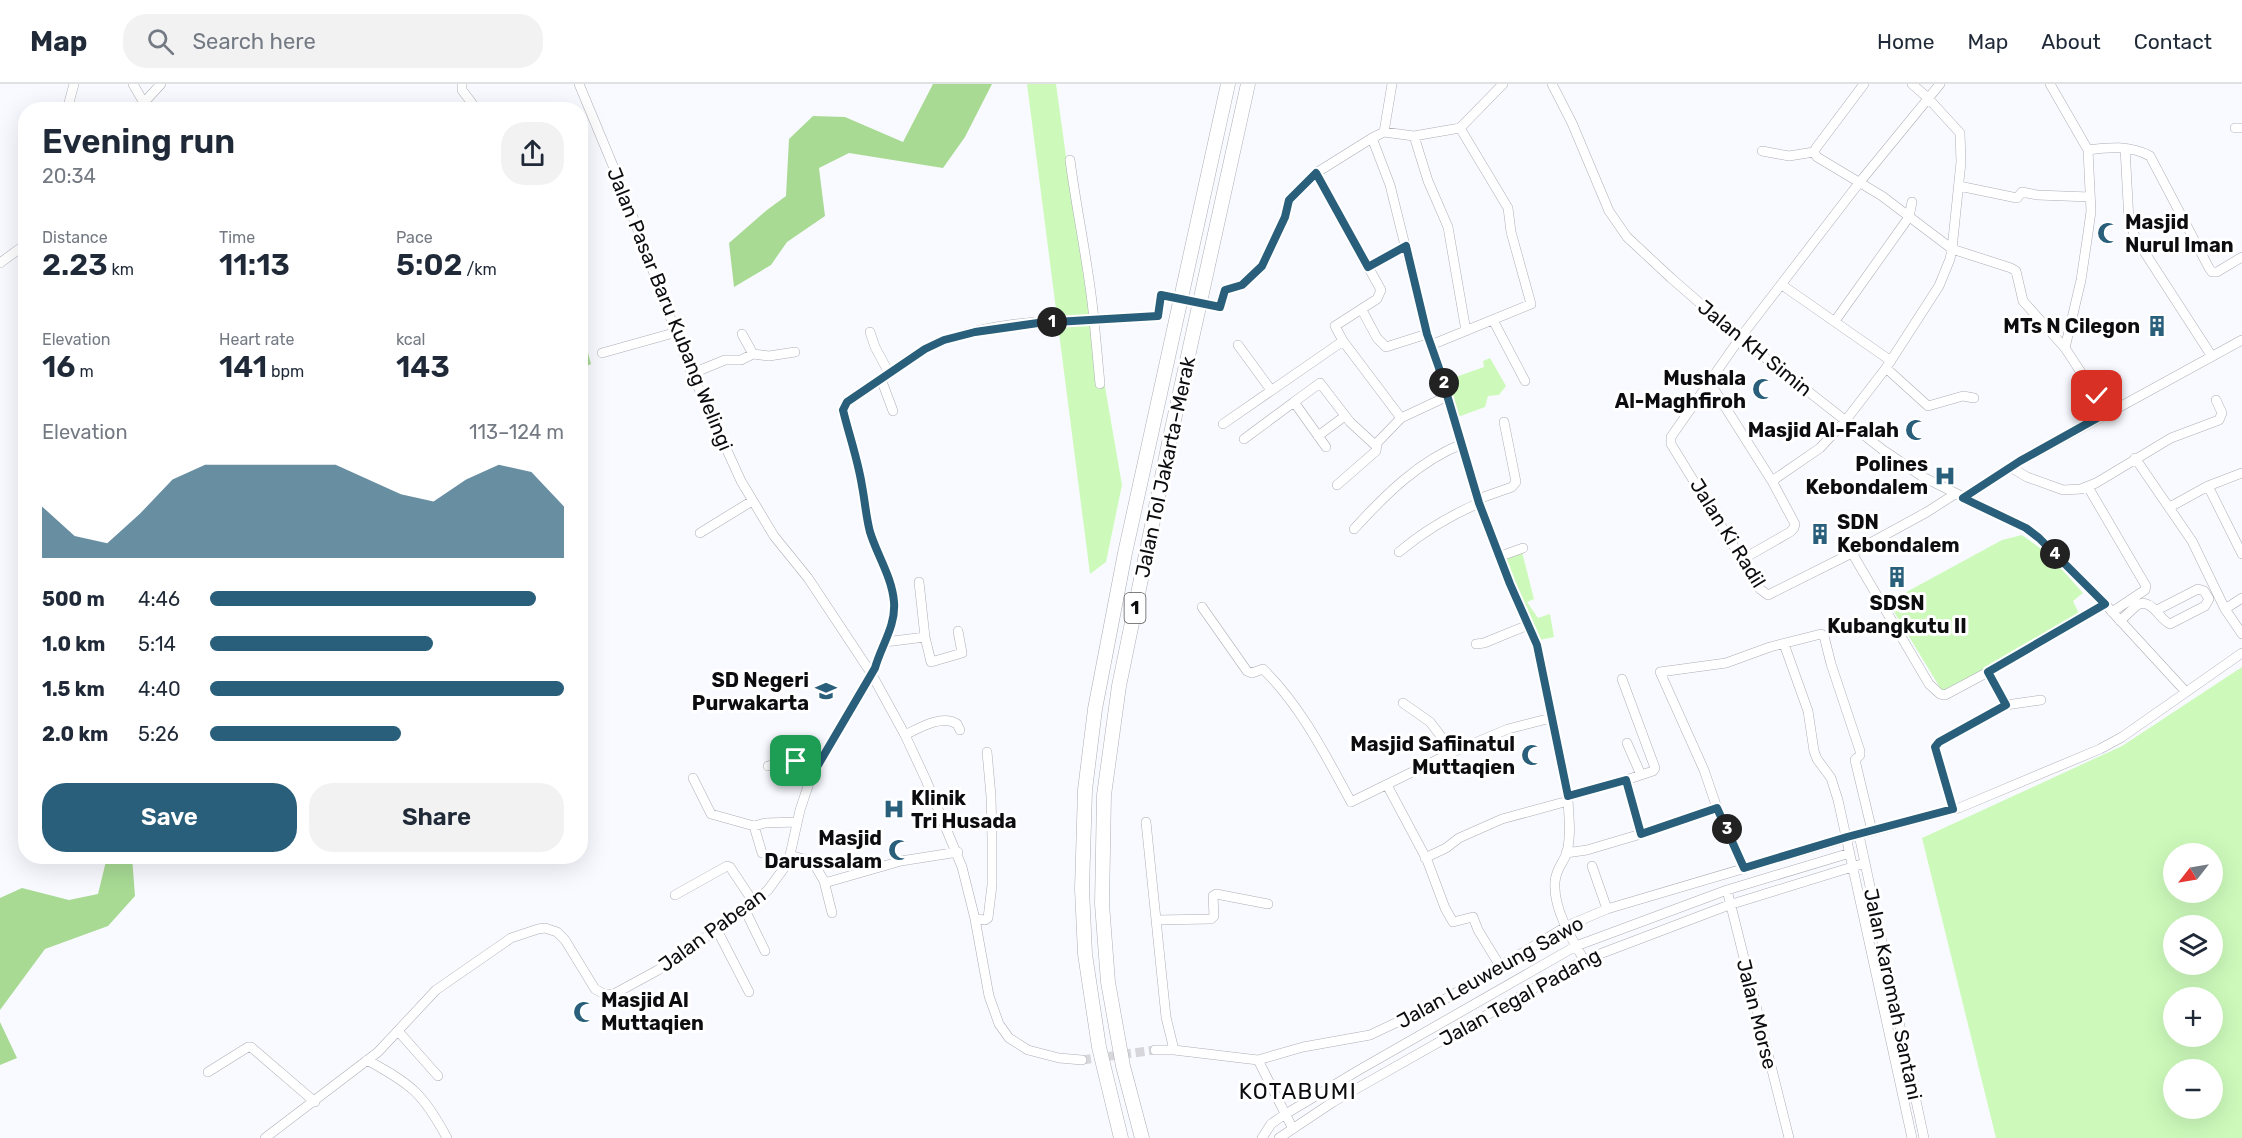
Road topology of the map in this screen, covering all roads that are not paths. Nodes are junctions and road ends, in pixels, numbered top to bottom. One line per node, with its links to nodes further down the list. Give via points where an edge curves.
1 (74, 84): 16 (street)
2 (133, 84): 17 (street)
3 (161, 84): 18 (street)
4 (462, 84): 19 (street)
5 (579, 84): 20 (street, Jalan Pasar Baru Kubang Welingi)
6 (1228, 84): 195 (highway, Jalan Tol Jakarta–Merak / 1, via 1125,553 1095,709 1085,790 1085,954 1098,1047)
7 (1248, 84): 196 (highway, Jalan Tol Jakarta–Merak / 1, via 1119,686 1104,795 1102,904 1108,982 1123,1066)
8 (1392, 84): 23 (street)
9 (1503, 84): 22 (street)
10 (1552, 84): 53 (street, Jalan KH Simin, via 1618,225)
11 (1864, 84): 29 (street)
12 (1912, 84): 15 (street)
13 (1940, 84): 15 (street)
14 (2050, 84): 27 (street)
15 (1928, 98): 32 (street); 33 (street, via 1960,133)
16 (69, 102)
17 (144, 102)
18 (148, 102)
19 (471, 102)
20 (586, 102)
21 (588, 106): 49 (street, Jalan Pasar Baru Kubang Welingi)
22 (1460, 128): 24 (street); 46 (street, via 1508,208 1511,232 1531,298 1531,304)
23 (1384, 132): 24 (street); 25 (street)
24 (1414, 136): 48 (street, via 1448,227)
25 (1372, 138): 31 (street); 37 (street, via 1390,184)
26 (2125, 148): 27 (street); 40 (street, via 2150,156 2212,272); 62 (street, via 2130,226)
27 (2088, 150): 34 (street)
28 (1762, 151): 29 (street, via 1789,156)
29 (1814, 152): 32 (street)
30 (1070, 160): 45 (street)
31 (1316, 173): 42 (street); 45 (street, bridge, via 1289,200 1262,266 1242,285 1225,290 1220,307 1161,295 1158,316)
32 (1859, 183): 36 (street); 43 (street)
33 (1959, 186): 34 (street, via 2012,198 2019,198 2022,192); 38 (street)
34 (2090, 197): 58 (street, via 2084,262)
35 (1912, 202): 36 (street)
36 (1909, 217): 38 (street); 47 (street)
37 (1406, 246): 42 (street); 52 (street)
38 (1952, 249): 58 (street, via 2016,271 2023,301); 63 (street, via 1939,286)
39 (18, 250): 41 (street)
40 (2242, 258)
41 (0, 263)
42 (1368, 267): 44 (street, via 1380,294)
43 (1782, 285): 47 (street); 53 (street)
44 (1362, 310): 52 (street, via 1386,347); 54 (street, via 1336,324)
45 (1094, 320): 65 (street, via 1038,323 944,340); 68 (street)
46 (1493, 320): 48 (street); 66 (street)
47 (1835, 321): 63 (street)
48 (1466, 331): 57 (street)
49 (676, 332): 60 (street); 64 (street, Jalan Pasar Baru Kubang Welingi)
50 (870, 332): 65 (street)
51 (742, 334): 61 (street)
52 (1427, 334): 57 (street)
53 (1740, 338): 67 (street); 78 (street, Jalan KH Simin)
54 (1343, 340): 69 (street); 77 (street)
55 (2242, 340): 62 (street, Jalan Ki Radil)
56 (1238, 345): 69 (street)
57 (1431, 345): 70 (street)
58 (2066, 348): 75 (street)
59 (795, 351): 61 (street, via 770,356)
60 (602, 353)
61 (753, 354): 64 (street)
62 (2211, 355): 75 (street, Jalan Ki Radil)
63 (1888, 364): 71 (street, via 1928,406 1963,396); 78 (street)
64 (693, 373): 94 (street, Jalan Pasar Baru Kubang Welingi)
65 (885, 376): 74 (street); 117 (street, Jalan Pabean, via 847,402 843,410 870,530 894,602)
66 (1525, 381)
67 (1710, 383): 89 (street); 104 (street, Jalan Ki Radil, via 1671,437 1671,444)
68 (1100, 384)
69 (1271, 390): 80 (street)
70 (1448, 396): 77 (street); 84 (street)
71 (1974, 398)
72 (2216, 400): 86 (street, via 2222,413 2218,420 2171,438)
73 (1294, 402): 76 (street, via 1320,383); 81 (street); 82 (street)
74 (893, 411)
75 (2108, 412): 87 (street, Jalan Ki Radil)
76 (1345, 416): 81 (street); 83 (street, via 1372,445)
77 (1401, 418): 83 (street)
78 (1846, 420): 89 (street, via 1820,448); 93 (street, Jalan KH Simin, via 1923,477)
79 (1504, 422): 95 (street, via 1516,482)
80 (1223, 424)
81 (1318, 436): 85 (street)
82 (1244, 439)
83 (1377, 444): 90 (street, via 1376,451)
84 (1462, 444): 95 (street); 97 (street, via 1419,467)
85 (1326, 447)
86 (2135, 458): 92 (street); 96 (street)
87 (2010, 467): 92 (street, via 2063,490); 93 (street, Jalan Ki Radil)
88 (2242, 473): 91 (street)
89 (1772, 481): 104 (street, via 1794,528)
90 (1337, 485)
91 (2208, 486): 96 (street); 102 (street)
92 (2088, 487): 111 (street, via 2146,586)
93 (1959, 496): 101 (street, Jalan Ki Radil); 107 (street, Jalan KH Simin, via 2026,528)
94 (752, 501): 98 (street); 122 (street, Jalan Pasar Baru Kubang Welingi)
95 (1479, 501): 100 (street, via 1424,531); 103 (street)
96 (2170, 507): 109 (street, via 2192,541)
97 (1354, 529)
98 (700, 533)
99 (1523, 548): 103 (street)
100 (1399, 552)
101 (1852, 553): 104 (street, Jalan Ki Radil, via 1768,595 1760,589); 121 (street, via 1934,689 1945,695)
102 (2242, 554)
103 (1501, 556): 113 (street)
104 (1743, 559)
105 (919, 582): 116 (street)
106 (2242, 598): 109 (street)
107 (2105, 604): 111 (street, Jalan KH Simin); 121 (street)
108 (1202, 607): 139 (street, via 1247,671 1263,669 1285,696 1307,725 1352,802)
109 (2225, 609): 115 (street)
110 (2157, 610): 110 (street, via 2170,624 2205,606 2210,599 2203,589 2198,589); 112 (street, via 2142,603)
111 (2112, 612): 112 (street, Jalan KH Simin)
112 (2120, 621): 124 (street, Jalan KH Simin)
113 (1528, 625): 118 (street); 128 (street, via 1537,645)
114 (958, 631): 116 (street, via 962,653 931,662)
115 (2242, 634)
116 (925, 637): 117 (street)
117 (885, 642): 122 (street, Jalan Pabean)
118 (1476, 644)
119 (1784, 644): 141 (street, via 1726,663 1660,672); 146 (street, via 1824,636 1860,751 1855,760); 149 (street, Jalan Karomah Santani, via 1808,711 1814,751 1831,778)
120 (2242, 653): 124 (street, Jalan Leuweung Sawo)
121 (1988, 672): 127 (street)
122 (871, 673): 130 (street, Jalan Pasar Baru Kubang Welingi); 136 (street, Jalan Pabean)
123 (1622, 679): 135 (street, via 1655,768)
124 (2186, 692): 142 (street, Jalan Leuweung Sawo, via 2100,749)
125 (2042, 700): 127 (street)
126 (1403, 703): 133 (street, via 1430,723)
127 (2006, 705): 142 (street, via 1935,747)
128 (1551, 718): 133 (street, via 1508,729); 140 (street)
129 (960, 730): 130 (street, via 947,720)
130 (905, 735): 150 (street, Jalan Pasar Baru Kubang Welingi)
131 (1628, 743): 135 (street)
132 (987, 752): 169 (street, via 992,885 988,918)
133 (1453, 752): 139 (street)
134 (768, 766): 136 (street, via 796,761)
135 (1641, 775): 138 (street)
136 (811, 777): 143 (street, Jalan Pabean)
137 (693, 778): 145 (street, via 711,814)
138 (1626, 780): 140 (street); 147 (street)
139 (1387, 785): 155 (street)
140 (1568, 798): 151 (street); 155 (street, via 1502,819)
141 (1717, 808): 147 (street); 159 (street)
142 (1953, 809): 146 (street, Jalan Leuweung Sawo)
143 (797, 822): 145 (street); 154 (street, Jalan Pabean)
144 (1146, 822): 170 (street)
145 (754, 826): 153 (street)
146 (1872, 831): 148 (street, Jalan Leuweung Sawo)
147 (1641, 834): 151 (street)
148 (1858, 835): 149 (street, Jalan Leuweung Sawo); 156 (street, Jalan Karomah Santani)
149 (1847, 837): 152 (street, Jalan Karomah Santani); 159 (street, Jalan Leuweung Sawo)
150 (958, 852): 160 (street); 169 (street, Jalan Pasar Baru Kubang Welingi)
151 (1566, 853): 171 (street, via 1559,864 1555,886)
152 (1850, 853): 158 (street, Jalan Karomah Santani); 161 (street, Jalan Tegal Padang)
153 (762, 854)
154 (790, 855): 160 (street, via 813,862); 163 (street, Jalan Pabean, via 778,878)
155 (1426, 858): 176 (street, via 1454,923 1473,917)
156 (1865, 863): 158 (street, Jalan Tegal Padang); 178 (street, Jalan Karomah Santani)
157 (1592, 866): 166 (street)
158 (1853, 867): 165 (street, Jalan Tegal Padang); 179 (street, Jalan Karomah Santani)
159 (1744, 868): 166 (street, Jalan Leuweung Sawo)
160 (824, 880): 168 (street)
161 (1727, 890): 165 (street, Jalan Morse); 173 (street, Jalan Tegal Padang)
162 (675, 895): 163 (street, via 727,866)
163 (754, 903): 167 (street, Jalan Pabean)
164 (1268, 904): 170 (street, via 1216,894 1211,919)
165 (1729, 905): 175 (street, Jalan Tegal Padang); 199 (street, Jalan Morse)
166 (1607, 909): 171 (street, Jalan Leuweung Sawo)
167 (745, 910): 172 (street, Jalan Pabean); 174 (street)
168 (832, 913)
169 (975, 919): 185 (street, Jalan Pasar Baru Kubang Welingi, via 989,996 1003,1031 1017,1044 1036,1053)
170 (1157, 920): 182 (street)
171 (1567, 926): 173 (street); 176 (street, Jalan Leuweung Sawo)
172 (716, 928): 177 (street); 180 (street, Jalan Pabean, via 651,975 609,994 595,989 557,932 545,928 530,931 511,938 436,990)
173 (1576, 946): 175 (street); 188 (street, Jalan Tegal Padang)
174 (765, 951)
175 (1584, 960): 190 (street, Jalan Tegal Padang)
176 (1500, 966): 183 (street, Jalan Leuweung Sawo, via 1442,1001 1377,1032)
177 (749, 992)
178 (1900, 1025): 179 (street); 201 (street, Jalan Karomah Santani)
179 (1887, 1027): 200 (street, Jalan Karomah Santani)
180 (398, 1031): 184 (street, Jalan Pabean); 187 (street)
181 (1155, 1050): 182 (street)
182 (1173, 1050): 183 (street)
183 (1258, 1059): 191 (street)
184 (367, 1060): 189 (street, Jalan Pabean); 194 (street, via 398,1077 422,1098)
185 (1083, 1060)
186 (208, 1072): 189 (street, via 251,1047)
187 (438, 1076)
188 (1326, 1090): 190 (street); 191 (street, Jalan Tegal Padang)
189 (315, 1102): 193 (street, Jalan Pabean)
190 (1333, 1102): 192 (street, Jalan Tegal Padang)
191 (1284, 1115): 192 (street); 197 (street, Jalan Tegal Padang)
192 (1293, 1129): 198 (street, Jalan Tegal Padang)
193 (265, 1138)
194 (447, 1138)
195 (1121, 1138)
196 (1142, 1138)
197 (1262, 1138)
198 (1279, 1138)
199 (1789, 1138)
200 (1912, 1138)
201 (1924, 1138)

